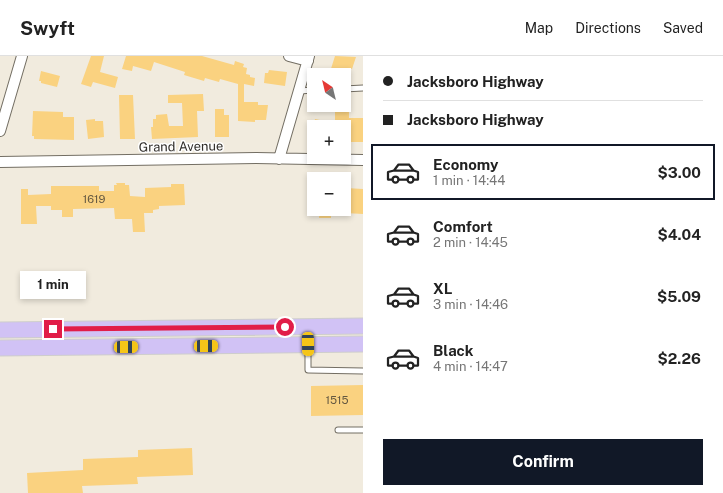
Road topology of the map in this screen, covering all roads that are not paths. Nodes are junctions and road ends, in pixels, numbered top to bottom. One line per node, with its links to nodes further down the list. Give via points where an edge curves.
1 (22, 56): 8 (street)
2 (289, 56): 3 (street)
3 (308, 59): 6 (street)
4 (363, 88): 5 (lane)
5 (351, 89)
6 (299, 90): 7 (lane); 9 (street)
7 (307, 90)
8 (0, 131)
9 (279, 159): 10 (street, Grand Avenue); 11 (street, Grand Avenue)
10 (363, 160)
11 (0, 162)
12 (363, 326): 13 (main road)
13 (269, 327): 14 (main road); 17 (main road)
14 (3, 330): 18 (main road)
15 (308, 344): 16 (main road); 17 (main road); 19 (lane, via 308,370)
16 (363, 344)
17 (269, 345): 18 (main road)
18 (4, 348)
19 (363, 370)
20 (338, 430): 21 (lane)
21 (363, 430)

